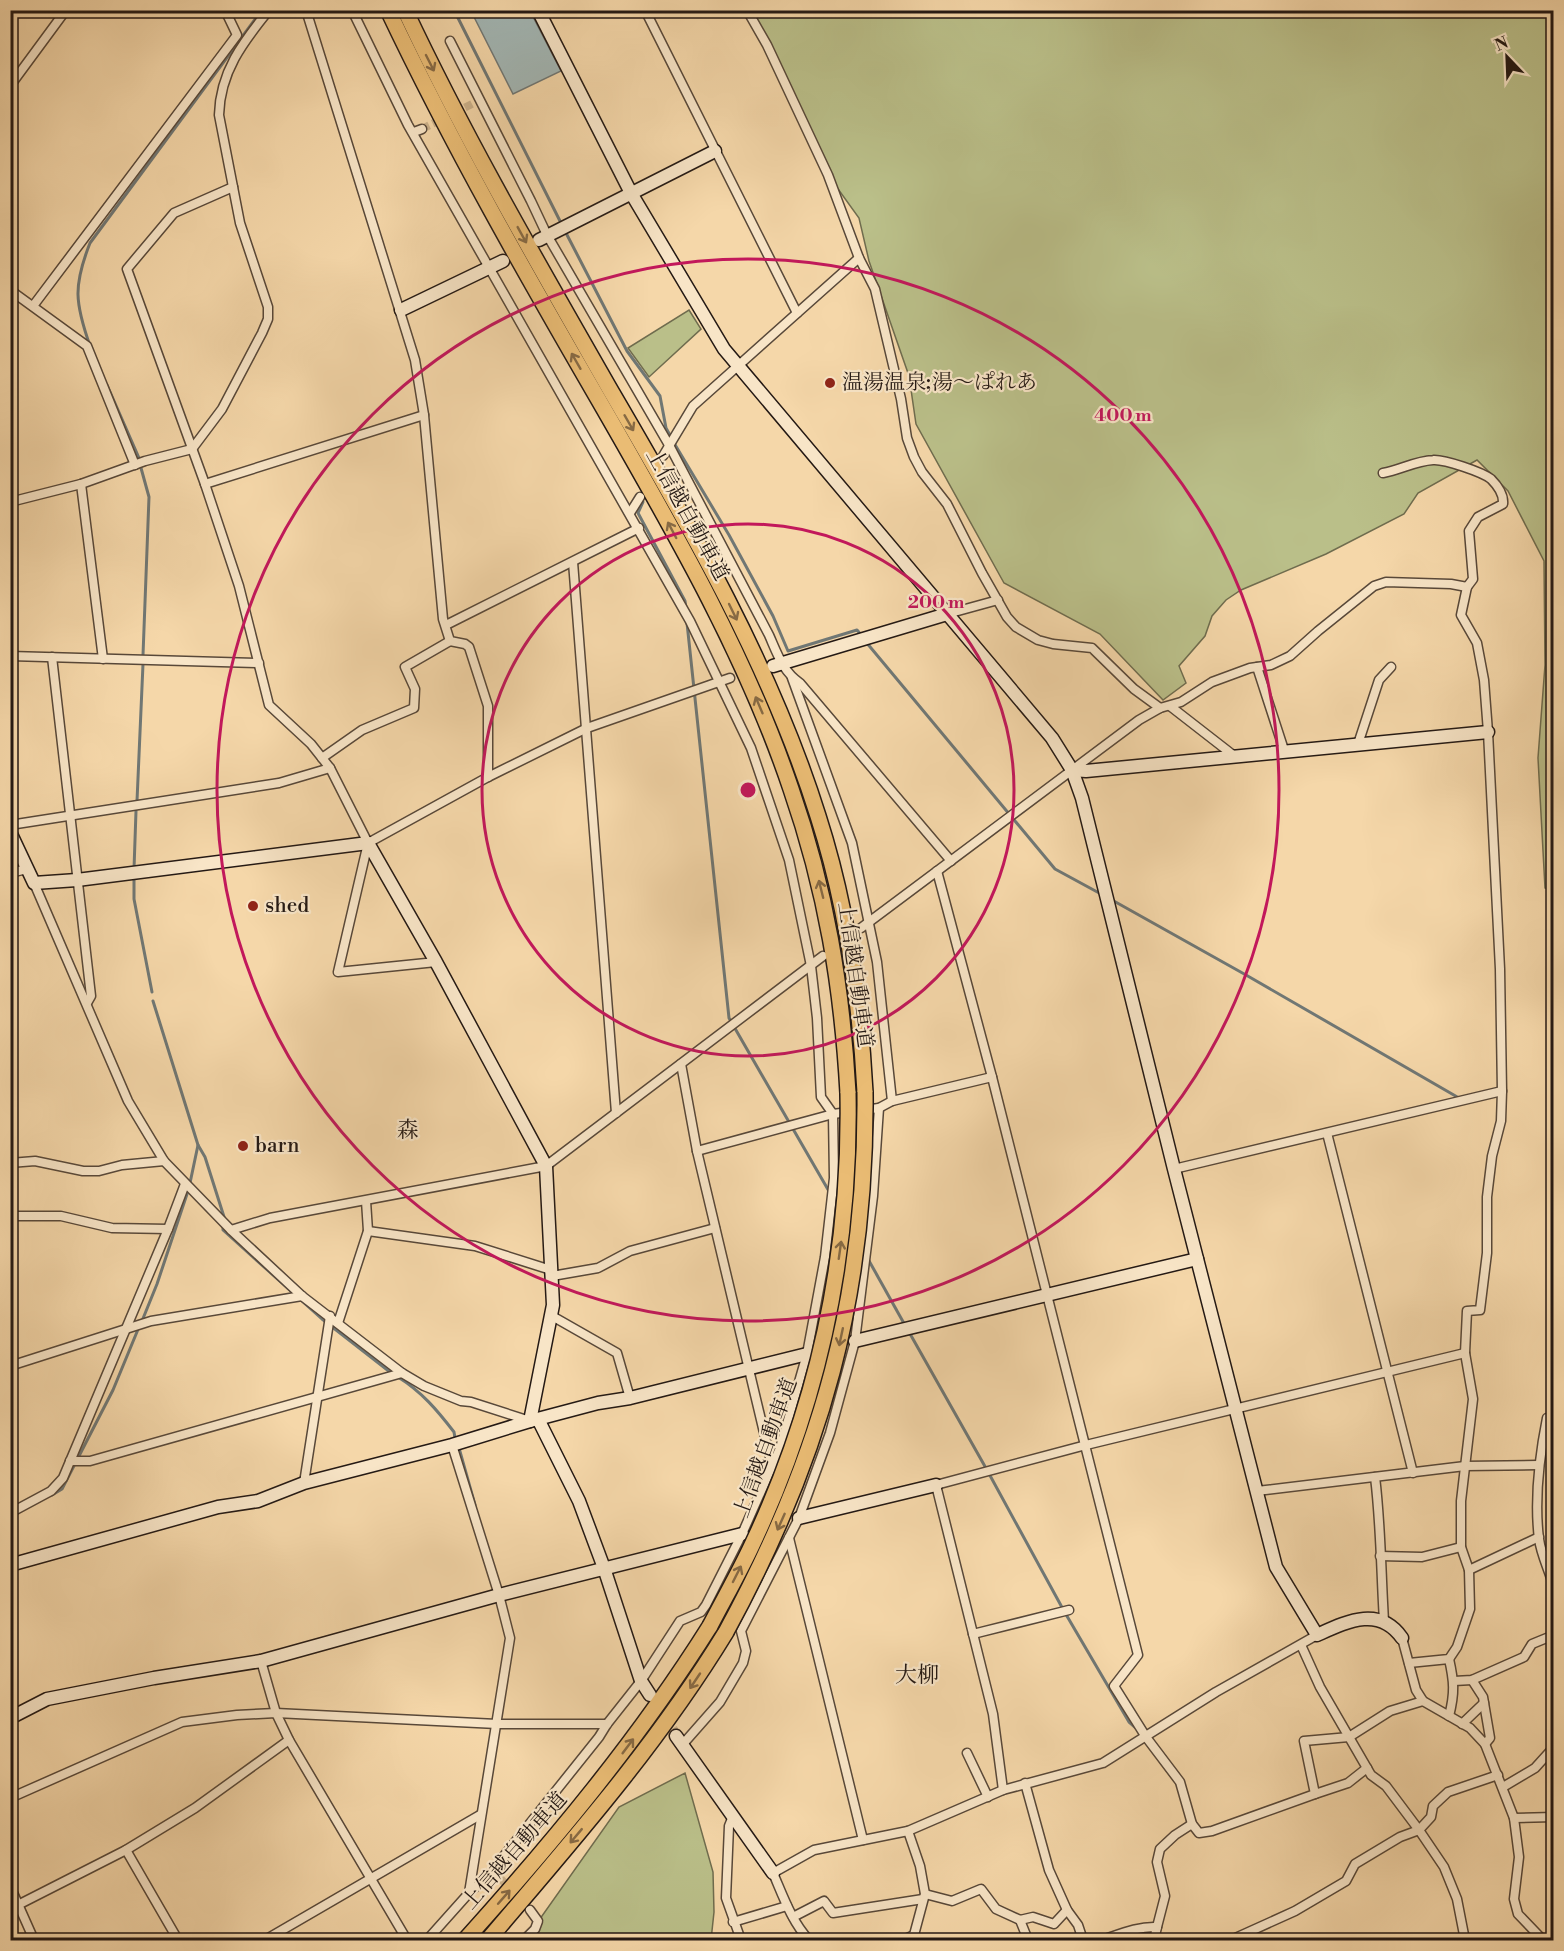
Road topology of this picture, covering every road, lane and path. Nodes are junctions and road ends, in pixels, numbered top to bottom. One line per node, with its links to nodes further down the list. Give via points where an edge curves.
1 (66, 10): 12 (street)
2 (225, 10): 22 (street, via 237,34)
3 (269, 10): 15 (street, via 235,59 224,79 220,98 219,115)
4 (306, 10): 23 (street)
5 (352, 10): 20 (street)
6 (388, 10): 210 (highway, 上信越自動車道, one-way to 6, bridge, via 590,1796 662,1699 710,1626 752,1546 800,1428 834,1291 848,1167 848,1093 840,989 827,919 801,820 767,724 698,578 478,188)
7 (405, 10): 211 (highway, 上信越自動車道, one-way to 211, bridge, via 491,181 706,560 783,720 818,814 844,912 856,985 865,1092 864,1168 850,1295 832,1378 803,1468 766,1556 726,1632 675,1711 602,1806)
8 (538, 10): 16 (street)
9 (645, 10): 14 (street)
10 (747, 10): 18 (street, via 828,175)
11 (450, 41): 17 (street, via 475,102 531,201)
12 (15, 72): 13 (street)
13 (10, 86)
14 (715, 151): 16 (street); 24 (street)
15 (233, 187): 28 (street, via 240,223 268,307 268,319 222,409); 28 (street, via 174,213 127,269)
16 (631, 193): 17 (street); 25 (street, via 724,349)
17 (543, 237): 27 (street)
18 (859, 258): 24 (street); 40 (street, via 875,289 914,457 947,504)
19 (503, 261): 20 (street)
20 (491, 267): 23 (street); 36 (street)
21 (10, 290): 22 (street)
22 (33, 306): 30 (street, via 87,346)
23 (401, 310): 26 (street)
24 (797, 313): 25 (street)
25 (740, 366): 27 (street, via 693,406); 41 (street)
26 (424, 415): 33 (street); 42 (street)
27 (669, 445): 29 (street); 48 (street, via 769,634)
28 (192, 449): 30 (street); 33 (street)
29 (663, 456)
30 (135, 465): 32 (street)
31 (1383, 473): 39 (street, via 1419,461 1436,460 1490,478 1503,496 1503,504 1478,517 1468,531 1473,579)
32 (81, 484): 35 (street); 46 (street)
33 (206, 484): 47 (street)
34 (640, 497): 36 (street)
35 (10, 502)
36 (630, 513): 37 (street)
37 (639, 528): 38 (street); 53 (street)
38 (573, 562): 42 (street); 56 (street)
39 (1467, 587): 49 (street, via 1386,582 1374,586 1290,656); 57 (street, via 1461,615 1476,643)
40 (998, 600): 41 (street); 55 (street, via 1016,627 1038,640 1092,648)
41 (947, 614): 48 (street); 63 (street, via 1052,738)
42 (446, 626): 43 (street)
43 (450, 641): 61 (street, via 405,667 415,689 414,708 362,730); 64 (street, via 469,647 488,706)
44 (10, 656): 45 (street)
45 (51, 657): 46 (street); 65 (street)
46 (103, 658): 47 (street)
47 (259, 663): 61 (street, via 269,705)
48 (777, 664): 52 (street)
49 (1257, 667): 54 (street, via 1212,682); 59 (street)
50 (1391, 667): 58 (street, via 1378,680)
51 (730, 678): 53 (street)
52 (792, 678): 69 (street); 75 (street, via 852,843)
53 (720, 681): 56 (street); 79 (street, via 751,748 789,860)
54 (1170, 706): 55 (street); 60 (street)
55 (1160, 708): 63 (street)
56 (587, 728): 64 (street); 86 (street)
57 (1488, 732): 58 (street); 83 (street)
58 (1358, 744): 59 (street)
59 (1284, 750): 60 (street)
60 (1233, 755): 63 (street)
61 (322, 758): 62 (street)
62 (330, 768): 65 (street, via 279,783); 68 (street)
63 (1072, 770): 69 (street); 93 (street)
64 (488, 777): 68 (street)
65 (69, 816): 66 (street); 73 (street)
66 (10, 825)
67 (10, 832): 70 (street)
68 (368, 843): 73 (street); 78 (street); 78 (street, via 338,972)
69 (951, 861): 71 (street)
70 (27, 869): 72 (street); 74 (street)
71 (937, 871): 75 (street); 82 (street)
72 (10, 873)
73 (77, 880): 74 (street); 80 (street, via 91,996)
74 (34, 883): 80 (street)
75 (869, 922): 76 (street); 84 (street)
76 (861, 928)
77 (823, 956): 79 (street)
78 (436, 962): 92 (street)
79 (811, 966): 81 (street); 87 (street, via 821,1096)
80 (87, 1003): 90 (street, via 128,1101)
81 (681, 1064): 86 (street); 89 (street)
82 (992, 1077): 84 (street); 103 (street)
83 (1502, 1091): 88 (street); 110 (street, via 1501,1121 1487,1197 1487,1254 1480,1310 1467,1311)
84 (892, 1101): 85 (street)
85 (879, 1108): 87 (street); 109 (street, via 873,1196)
86 (616, 1113): 92 (street)
87 (833, 1114): 89 (street); 111 (street, via 830,1225)
88 (1327, 1133): 93 (street); 114 (street)
89 (697, 1150): 97 (street)
90 (164, 1161): 91 (street, via 99,1171 34,1161); 94 (street)
91 (10, 1163)
92 (546, 1166): 95 (street); 102 (street)
93 (1174, 1169): 101 (street)
94 (185, 1184): 98 (street); 99 (street)
95 (366, 1201): 99 (street, via 270,1218); 100 (street)
96 (10, 1216): 98 (street, via 61,1216 112,1228)
97 (716, 1228): 102 (street, via 630,1251 598,1268); 113 (street)
98 (168, 1229): 108 (street)
99 (231, 1230): 104 (street)
100 (368, 1232): 102 (street, via 475,1246); 107 (street)
101 (1197, 1258): 103 (street); 118 (street)
102 (552, 1273): 106 (street)
103 (1047, 1294): 109 (street); 122 (street)
104 (302, 1296): 105 (street); 108 (street)
105 (330, 1316): 107 (street); 116 (street)
106 (552, 1316): 117 (street, via 616,1353); 120 (street)
107 (338, 1323): 115 (street)
108 (126, 1328): 112 (street); 123 (street)
109 (855, 1341): 133 (street, via 830,1433)
110 (1465, 1353): 114 (street); 125 (street, via 1473,1399)
111 (807, 1354): 113 (street); 126 (street)
112 (10, 1366)
113 (748, 1368): 117 (street); 126 (street)
114 (1388, 1371): 118 (street); 127 (street)
115 (402, 1373): 116 (street); 120 (street, via 461,1401)
116 (316, 1397): 123 (street, via 90,1461); 129 (street)
117 (630, 1398): 120 (street)
118 (1235, 1409): 122 (street); 131 (street)
119 (1547, 1418): 124 (street)
120 (534, 1420): 121 (street); 140 (street, via 579,1501)
121 (452, 1445): 129 (street); 143 (street)
122 (1086, 1445): 130 (street); 166 (street, via 1138,1655 1114,1686)
123 (70, 1461): 132 (street, via 63,1478 51,1491)
124 (1538, 1465): 125 (street); 135 (street)
125 (1465, 1466): 127 (street); 137 (street)
126 (772, 1467): 134 (street)
127 (1413, 1473): 128 (street)
128 (1376, 1477): 131 (street); 138 (street)
129 (304, 1483): 139 (street, via 258,1501 218,1507)
130 (936, 1485): 133 (street); 146 (street)
131 (1257, 1491): 147 (street, via 1276,1567)
132 (10, 1513)
133 (799, 1518): 136 (street)
134 (742, 1534): 140 (street); 155 (street, via 706,1605 701,1612 680,1621)
135 (1539, 1537): 141 (street); 142 (street)
136 (789, 1538): 169 (street, via 741,1631 746,1651 743,1663 720,1702); 188 (street)
137 (1461, 1547): 138 (street, via 1422,1557); 141 (street)
138 (1380, 1556): 145 (street)
139 (10, 1565)
140 (604, 1568): 143 (street); 155 (street)
141 (1469, 1570): 151 (street, via 1470,1609)
142 (1554, 1588)
143 (499, 1595): 152 (street); 163 (street, via 510,1638)
144 (1069, 1610): 146 (street)
145 (1384, 1621): 147 (street, via 1347,1622); 149 (street)
146 (973, 1634): 177 (street, via 993,1714)
147 (1317, 1635): 150 (street)
148 (1554, 1635): 154 (street, via 1532,1644 1524,1657)
149 (1402, 1638): 153 (street)
150 (1301, 1645): 166 (street); 167 (street)
151 (1449, 1659): 153 (street); 156 (street)
152 (261, 1661): 160 (street); 162 (street, via 47,1699)
153 (1409, 1663): 158 (street)
154 (1472, 1680): 156 (street); 159 (street)
155 (641, 1681): 157 (street); 164 (street)
156 (1454, 1681): 161 (street)
157 (650, 1695)
158 (1423, 1701): 161 (street); 167 (street, via 1390,1711)
159 (1484, 1703): 165 (street); 170 (street, via 1490,1738)
160 (276, 1713): 163 (street); 168 (street); 180 (street, via 182,1722)
161 (1449, 1716): 165 (street)
162 (10, 1718)
163 (497, 1724): 164 (street); 181 (street)
164 (607, 1724): 193 (street, via 496,1874)
165 (1462, 1724): 170 (street)
166 (1146, 1737): 175 (street, via 1103,1763); 185 (street, via 1180,1782)
167 (1349, 1737): 173 (street); 178 (street, via 1304,1741)
168 (289, 1740): 189 (street, via 195,1808); 191 (street)
169 (680, 1740): 182 (street)
170 (1485, 1744): 174 (street)
171 (1554, 1748): 176 (street, via 1535,1768)
172 (967, 1753): 179 (street)
173 (1367, 1768): 178 (street, via 1348,1783); 186 (street)
174 (1498, 1775): 176 (street); 186 (street, via 1448,1792 1433,1806 1431,1817)
175 (1025, 1783): 177 (street); 199 (street, via 1049,1870)
176 (1503, 1787): 184 (street)
177 (1003, 1790): 179 (street)
178 (1315, 1794): 185 (street, via 1212,1832 1198,1833)
179 (988, 1797): 187 (street)
180 (10, 1798)
181 (480, 1815): 191 (street); 193 (street)
182 (734, 1816): 190 (street); 202 (street, via 729,1826 726,1898)
183 (1554, 1817): 184 (street)
184 (1514, 1818): 222 (street, via 1518,1845 1514,1899 1518,1914)
185 (1192, 1824): 203 (street, via 1160,1849 1157,1862 1165,1896)
186 (1419, 1830): 220 (street, via 1355,1864 1346,1881 1295,1911); 221 (street, via 1444,1867 1457,1899)
187 (908, 1831): 188 (street); 194 (street, via 920,1866)
188 (863, 1840): 190 (street, via 814,1850)
189 (126, 1850): 195 (street); 206 (street)
190 (773, 1873): 196 (street)
191 (370, 1880): 207 (street); 208 (street)
192 (10, 1886): 195 (street)
193 (469, 1893): 209 (street)
194 (924, 1896): 200 (street, via 833,1913 824,1900); 201 (street, via 952,1901 981,1889 996,1910); 204 (street)
195 (19, 1904): 197 (street); 205 (street)
196 (787, 1906): 200 (street); 202 (street)
197 (10, 1909)
198 (530, 1910): 212 (street, via 538,1921)
199 (1067, 1910): 201 (street, via 1054,1924 1033,1917); 217 (street, via 1078,1924)
200 (793, 1917): 214 (street)
201 (1020, 1920): 216 (street)
202 (733, 1922): 213 (street)
203 (1157, 1927): 218 (street, via 1134,1929); 219 (street)
204 (915, 1938): 215 (street)
205 (34, 1941)
206 (178, 1941)
207 (265, 1941)
208 (407, 1941)
209 (427, 1941)
210 (465, 1941)
211 (488, 1941)
212 (524, 1941)
213 (741, 1941)
214 (808, 1941)
215 (903, 1941)
216 (1028, 1941)
217 (1083, 1941)
218 (1102, 1941)
219 (1154, 1941)
220 (1231, 1941)
221 (1465, 1941)
222 (1543, 1941)

